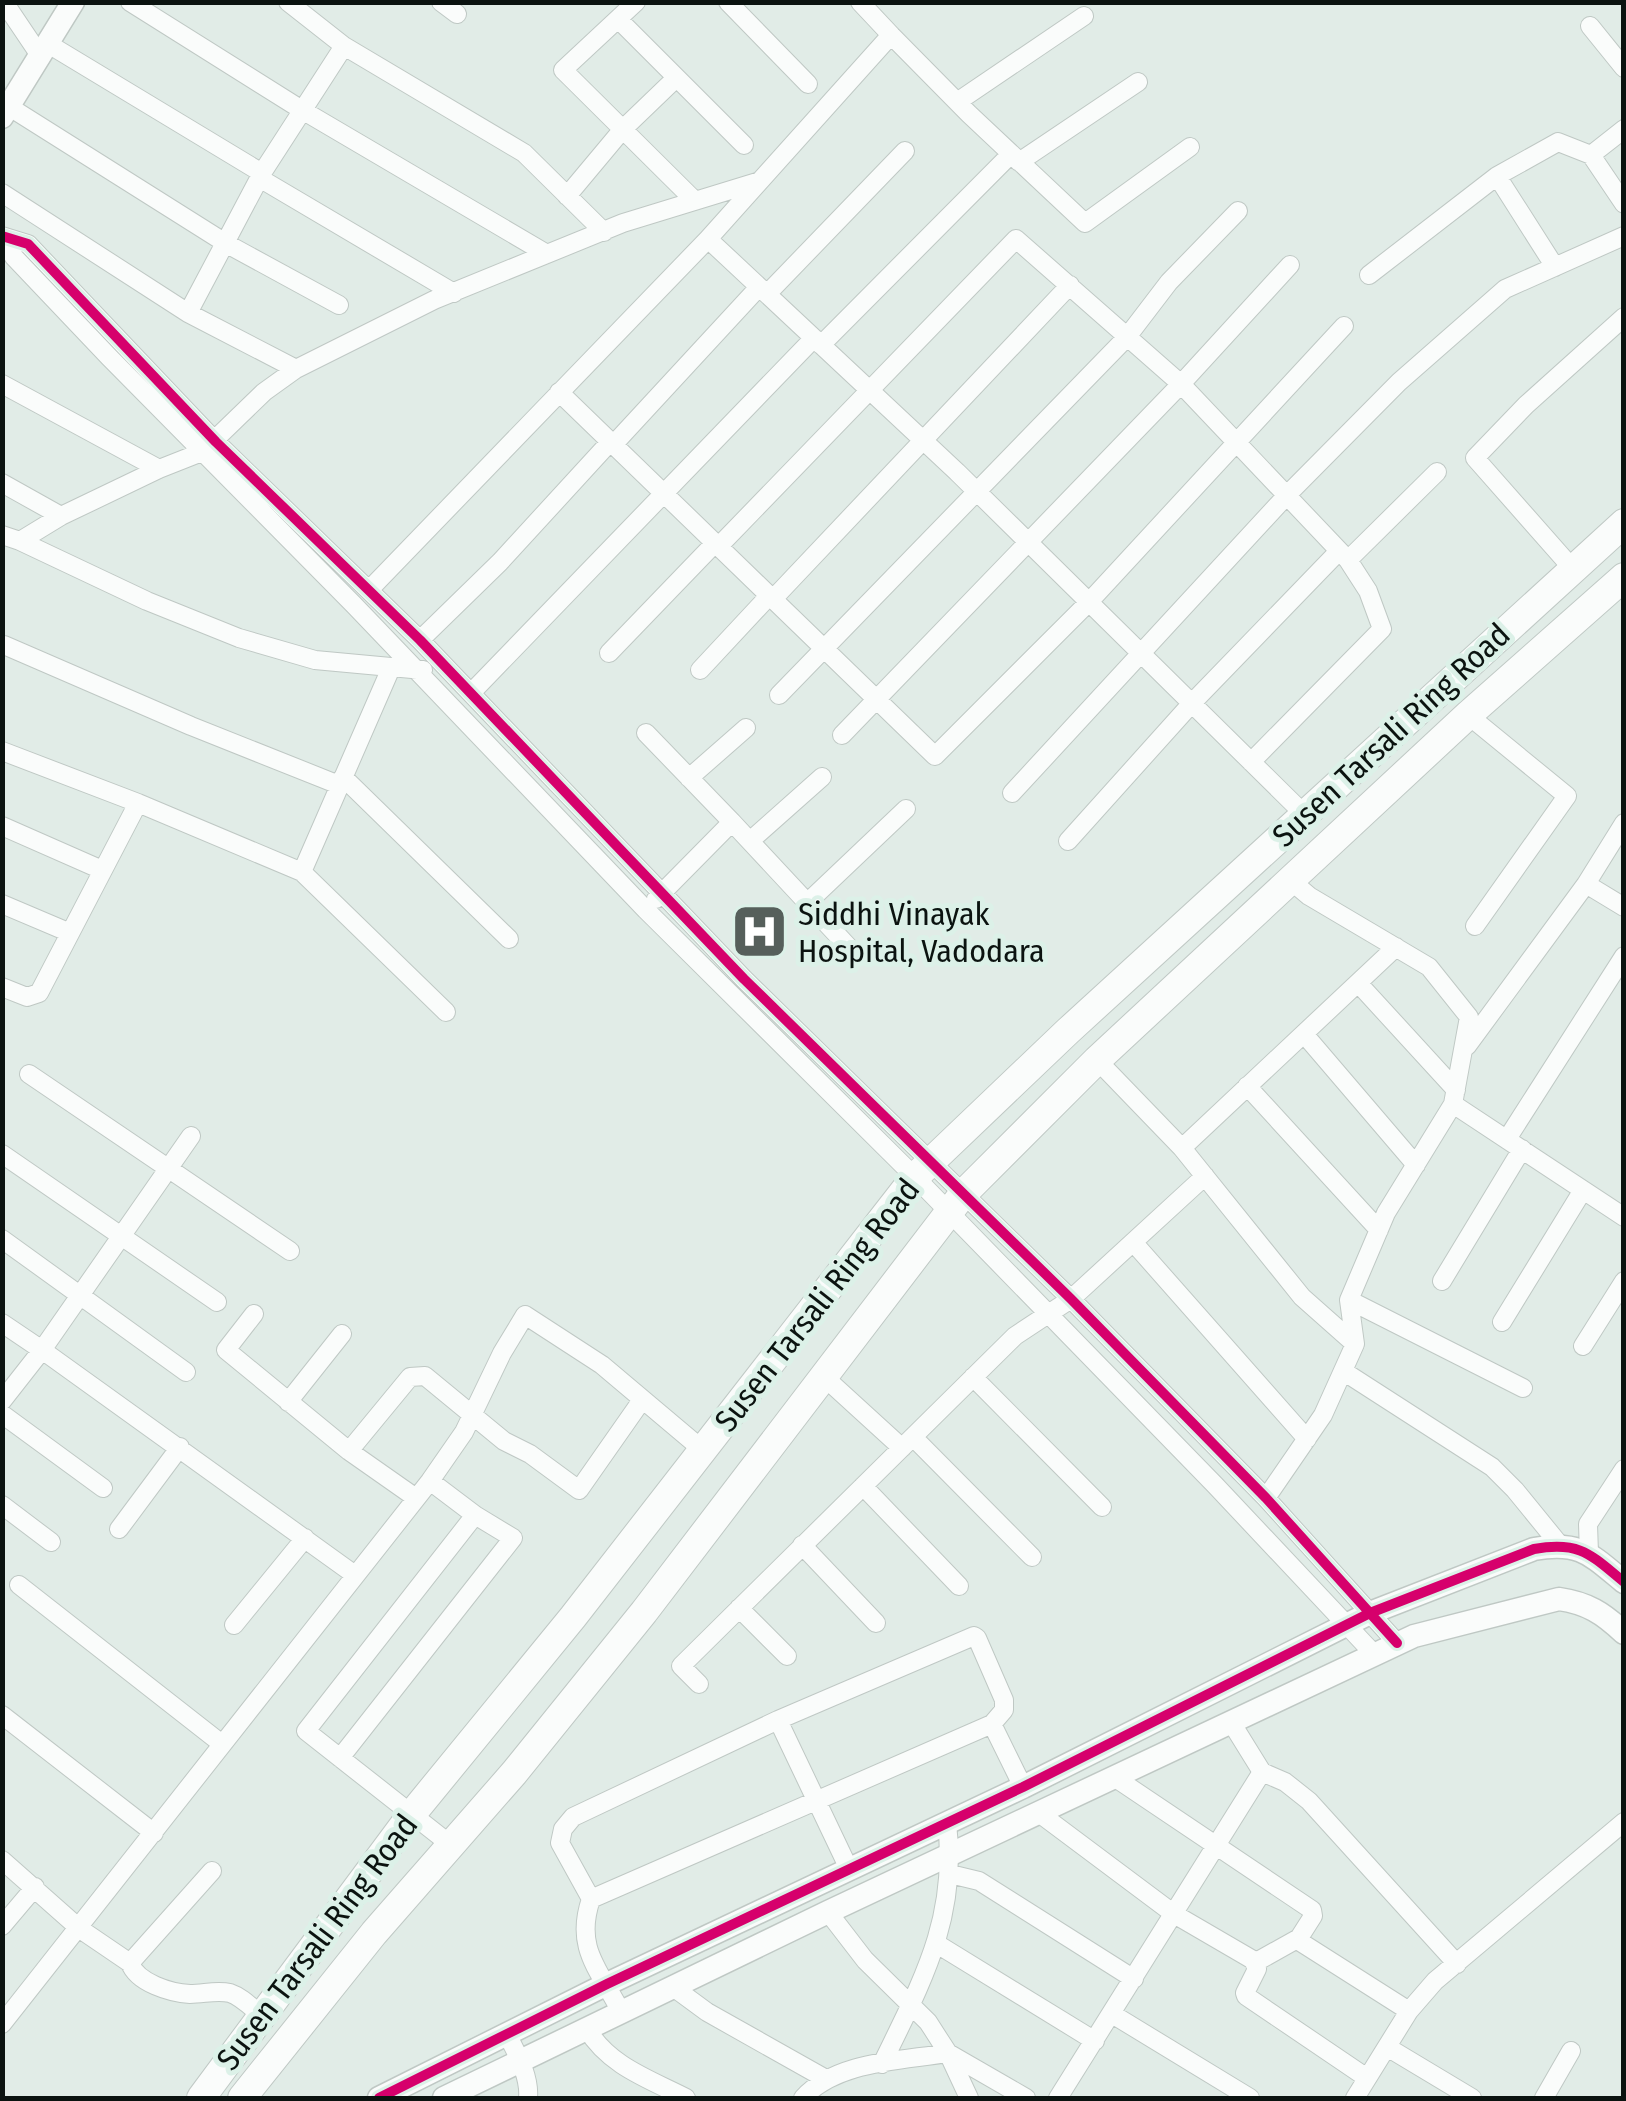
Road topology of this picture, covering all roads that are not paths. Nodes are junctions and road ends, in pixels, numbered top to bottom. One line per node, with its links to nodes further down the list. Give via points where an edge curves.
1 (4, 2): 13 (street)
2 (73, 2): 13 (street)
3 (130, 2): 19 (street)
4 (288, 2): 12 (street)
5 (636, 2): 9 (street)
6 (728, 2): 17 (street)
7 (860, 2): 11 (street)
8 (1084, 16): 18 (street)
9 (618, 20): 15 (street); 21 (street, via 563,70)
10 (1590, 26): 14 (street)
11 (891, 35): 18 (street); 30 (street)
12 (344, 46): 19 (street); 32 (street, via 524,153)
13 (45, 51): 20 (street); 28 (street)
14 (1624, 68)
15 (675, 79): 21 (street); 23 (street)
16 (1138, 82): 27 (street)
17 (808, 84)
18 (957, 102): 27 (street)
19 (302, 110): 28 (street); 42 (street)
20 (5, 112): 40 (street)
21 (623, 129): 32 (street); 33 (street)
22 (1624, 129): 26 (street)
23 (744, 144)
24 (1190, 147): 27 (street, via 1086,223)
25 (905, 151): 48 (street)
26 (1591, 155): 29 (street, via 1558,142); 34 (street)
27 (1015, 158): 55 (street)
28 (261, 176): 40 (street); 49 (street)
29 (1496, 176): 44 (street); 46 (street)
30 (760, 181): 33 (street); 39 (street)
31 (2, 193): 51 (street)
32 (567, 196): 36 (street)
33 (695, 202): 36 (street)
34 (1624, 204)
35 (1238, 210): 54 (street)
36 (604, 232): 42 (street)
37 (2, 236): 41 (street)
38 (1624, 236): 44 (street)
39 (708, 239): 48 (street); 59 (street)
40 (227, 244): 50 (street); 51 (street)
41 (21, 251): 45 (street); 64 (street)
42 (547, 254): 49 (street)
43 (1290, 265): 58 (street)
44 (1555, 267): 70 (street, via 1505,290 1399,382)
45 (2, 276)
46 (1369, 276)
47 (1070, 285): 54 (street); 60 (street, via 1016,239); 61 (street)
48 (763, 291): 55 (street); 63 (street)
49 (454, 293): 56 (street)
50 (339, 305)
51 (188, 313): 56 (street)
52 (1624, 318): 77 (street, via 1476,458)
53 (1344, 326): 62 (street)
54 (1127, 337): 58 (street); 68 (street)
55 (818, 342): 60 (street); 69 (street)
56 (296, 369): 64 (street)
57 (2, 384): 65 (street)
58 (1181, 384): 62 (street); 74 (street)
59 (559, 392): 63 (street); 79 (street)
60 (868, 392): 61 (street); 75 (street)
61 (922, 439): 68 (street); 80 (street)
62 (1236, 440): 70 (street); 81 (street)
63 (612, 443): 69 (street); 82 (street)
64 (209, 447): 65 (street); 79 (street); 90 (street)
65 (159, 469): 71 (street)
66 (1437, 472): 76 (street)
67 (2, 483): 71 (street)
68 (978, 493): 74 (street); 84 (street)
69 (664, 494): 75 (street); 91 (street)
70 (1287, 495): 76 (street); 86 (street)
71 (61, 516): 73 (street)
72 (1624, 523): 77 (main road, Susen Tarsali Ring Road)
73 (11, 538): 88 (street, via 238,638 315,660)
74 (1029, 543): 81 (street); 93 (street)
75 (716, 545): 80 (street); 85 (street)
76 (1344, 555): 94 (street); 100 (street, via 1368,591 1382,630)
77 (1572, 568): 107 (main road, Susen Tarsali Ring Road)
78 (1624, 577): 95 (main road, Susen Tarsali Ring Road)
79 (369, 590): 82 (street)
80 (771, 598): 84 (street); 89 (street)
81 (1088, 602): 86 (street); 93 (street, via 935,756)
82 (420, 640): 87 (street)
83 (4, 645): 103 (street, via 191,726)
84 (825, 650): 92 (street); 93 (street)
85 (609, 653)
86 (1142, 654): 94 (street); 104 (street)
87 (442, 665): 90 (street); 91 (street)
88 (391, 668): 90 (street); 103 (street)
89 (700, 670)
90 (418, 671): 121 (street)
91 (471, 694): 117 (street)
92 (778, 695)
93 (878, 701): 98 (street)
94 (1192, 703): 100 (street); 112 (street)
95 (1468, 715): 115 (main road, Susen Tarsali Ring Road); 122 (street, via 1567,796)
96 (746, 728): 101 (street)
97 (646, 734): 101 (street)
98 (842, 736)
99 (2, 751): 105 (street)
100 (1251, 762): 107 (street)
101 (689, 778): 108 (street)
102 (822, 778): 111 (street)
103 (341, 781): 114 (street); 124 (street)
104 (1012, 793)
105 (138, 803): 113 (street); 114 (street)
106 (906, 809): 118 (street)
107 (1304, 814): 143 (main road, Susen Tarsali Ring Road)
108 (732, 822): 111 (street); 117 (street)
109 (1624, 822): 116 (street)
110 (2, 826): 113 (street)
111 (750, 841): 118 (street)
112 (1068, 841)
113 (102, 870): 123 (street)
114 (302, 872): 130 (street)
115 (1290, 880): 125 (street); 133 (main road, Susen Tarsali Ring Road)
116 (1586, 884): 120 (street); 132 (street)
117 (662, 894): 121 (street); 143 (street)
118 (806, 902): 126 (street)
119 (2, 904): 123 (street)
120 (1624, 907)
121 (646, 910): 143 (street)
122 (1475, 926)
123 (68, 932): 129 (street, via 34,997)
124 (510, 940)
125 (1396, 947): 128 (street); 132 (street, via 1429,966 1469,1017)
126 (855, 954)
127 (1624, 956): 138 (street)
128 (1358, 982): 131 (street); 136 (street)
129 (2, 987)
130 (446, 1012)
131 (1304, 1034): 135 (street); 141 (street)
132 (1463, 1051): 136 (street)
133 (1097, 1060): 139 (street); 146 (main road, Susen Tarsali Ring Road)
134 (30, 1074): 142 (street)
135 (1248, 1086): 139 (street); 148 (street)
136 (1455, 1097): 138 (street); 141 (street)
137 (191, 1136): 142 (street)
138 (1514, 1144): 145 (street); 153 (street)
139 (1182, 1148): 144 (street)
140 (2, 1154): 149 (street)
141 (1416, 1165): 148 (street)
142 (169, 1168): 149 (street); 152 (street)
143 (923, 1169): 146 (street); 181 (main road, Susen Tarsali Ring Road)
144 (1205, 1176): 151 (street); 164 (street, via 1302,1297)
145 (1583, 1190): 147 (street); 161 (street)
146 (955, 1203): 156 (street); 160 (street); 169 (main road, Susen Tarsali Ring Road)
147 (1624, 1218)
148 (1379, 1230): 157 (street)
149 (122, 1235): 155 (street); 158 (street)
150 (2, 1239): 155 (street)
151 (1133, 1242): 156 (street); 177 (street)
152 (290, 1251)
153 (1442, 1281)
154 (1624, 1281): 165 (street)
155 (81, 1294): 166 (street); 168 (street)
156 (1071, 1299): 160 (street); 187 (street)
157 (1350, 1300): 164 (street); 171 (street)
158 (218, 1302)
159 (254, 1314): 174 (street, via 226,1350)
160 (1048, 1315): 170 (street); 206 (street)
161 (1502, 1322)
162 (2, 1323): 166 (street)
163 (342, 1334): 174 (street)
164 (1355, 1344): 167 (street)
165 (1583, 1346)
166 (42, 1350): 173 (street); 179 (street)
167 (1342, 1371): 177 (street); 194 (street, via 1492,1467)
168 (186, 1372)
169 (822, 1375): 178 (street); 227 (main road, Susen Tarsali Ring Road, via 644,1612)
170 (973, 1377): 178 (street); 189 (street)
171 (1523, 1388)
172 (642, 1400): 176 (street, via 580,1490); 176 (street, via 525,1315); 181 (street)
173 (2, 1401)
174 (288, 1402): 180 (street)
175 (2, 1414): 185 (street)
176 (472, 1415): 180 (street, via 418,1374); 183 (street)
177 (1307, 1439): 187 (street)
178 (908, 1442): 184 (street); 197 (street)
179 (180, 1447): 191 (street); 192 (street)
180 (349, 1451): 186 (street)
181 (704, 1451): 223 (main road, Susen Tarsali Ring Road)
182 (1624, 1469): 196 (street, via 1588,1524)
183 (430, 1481): 186 (street); 190 (street)
184 (863, 1486): 195 (street); 201 (street)
185 (103, 1488)
186 (416, 1498): 198 (street)
187 (1266, 1498): 203 (street)
188 (2, 1505): 193 (street)
189 (1102, 1507)
190 (475, 1515): 217 (street, via 306,1732); 217 (street, via 513,1538)
191 (119, 1529)
192 (305, 1538): 198 (street); 205 (street)
193 (50, 1542)
194 (1559, 1544): 196 (street); 203 (street)
195 (802, 1546): 202 (street); 204 (street)
196 (1589, 1553): 199 (street)
197 (1032, 1556)
198 (356, 1576): 216 (street)
199 (1624, 1582)
200 (19, 1585): 216 (street)
201 (959, 1586)
202 (739, 1608): 210 (street); 211 (street, via 681,1666)
203 (1370, 1613): 206 (street); 208 (street)
204 (876, 1623)
205 (234, 1624)
206 (1347, 1625): 209 (street); 220 (street)
207 (1624, 1632): 208 (street, via 1583,1602 1559,1599)
208 (1398, 1643): 209 (street)
209 (1374, 1654): 214 (street)
210 (787, 1656)
211 (698, 1684)
212 (2, 1715): 226 (street)
213 (778, 1720): 215 (street, via 974,1636 1004,1700); 221 (street); 234 (street, via 572,1817 560,1843)
214 (1231, 1722): 218 (street); 219 (street)
215 (992, 1724): 220 (street); 221 (street)
216 (222, 1744): 226 (street)
217 (340, 1758): 223 (street)
218 (1262, 1772): 228 (street); 243 (street, via 1308,1801)
219 (1114, 1777): 222 (street); 228 (street)
220 (1024, 1787): 225 (street)
221 (814, 1801): 231 (street); 234 (street)
222 (1039, 1813): 230 (street); 236 (street)
223 (412, 1814): 227 (street); 251 (main road, Susen Tarsali Ring Road)
224 (1624, 1822): 243 (street)
225 (946, 1823): 230 (street); 231 (street)
226 (154, 1833): 238 (street)
227 (451, 1845): 264 (main road, Susen Tarsali Ring Road)
228 (1216, 1846): 236 (street); 239 (street, via 1312,1910)
229 (2, 1860): 233 (street)
230 (950, 1865): 235 (street); 240 (street); 244 (street)
231 (849, 1869): 245 (street)
232 (212, 1870): 242 (street)
233 (35, 1887): 237 (street); 238 (street)
234 (591, 1900): 245 (street, via 584,1944)
235 (828, 1912): 246 (street); 247 (street)
236 (1174, 1914): 241 (street); 244 (street)
237 (2, 1926)
238 (80, 1929): 242 (street); 252 (street)
239 (1300, 1938): 241 (street); 248 (street)
240 (937, 1944): 247 (street); 255 (street)
241 (1256, 1962): 261 (street, via 1246,1996)
242 (130, 1963): 251 (street, via 154,1985 187,1994 228,1993)
243 (1458, 1964): 248 (street)
244 (1134, 1978): 250 (street)
245 (607, 1984): 249 (street); 254 (street)
246 (673, 1987): 249 (street); 262 (street)
247 (911, 2004): 258 (street); 260 (street)
248 (1409, 2010): 256 (street)
249 (621, 2012): 253 (street)
250 (1112, 2014): 255 (street); 273 (street)
251 (262, 2016): 263 (main road, Susen Tarsali Ring Road)
252 (2, 2024)
253 (587, 2029): 259 (street); 268 (street, via 615,2062)
254 (507, 2034): 259 (street); 265 (street)
255 (1096, 2041): 272 (street)
256 (1387, 2047): 261 (street); 275 (street)
257 (1572, 2052): 276 (street)
258 (948, 2053): 260 (street); 270 (street); 271 (street)
259 (520, 2061): 266 (street); 267 (street)
260 (882, 2064): 262 (street)
261 (1367, 2078): 274 (street)
262 (826, 2079): 269 (street)
263 (201, 2098)
264 (242, 2098)
265 (379, 2098)
266 (444, 2098)
267 (528, 2098)
268 (686, 2098)
269 (803, 2098)
270 (969, 2098)
271 (1026, 2098)
272 (1058, 2098)
273 (1250, 2098)
274 (1355, 2098)
275 (1472, 2098)
276 (1544, 2098)

